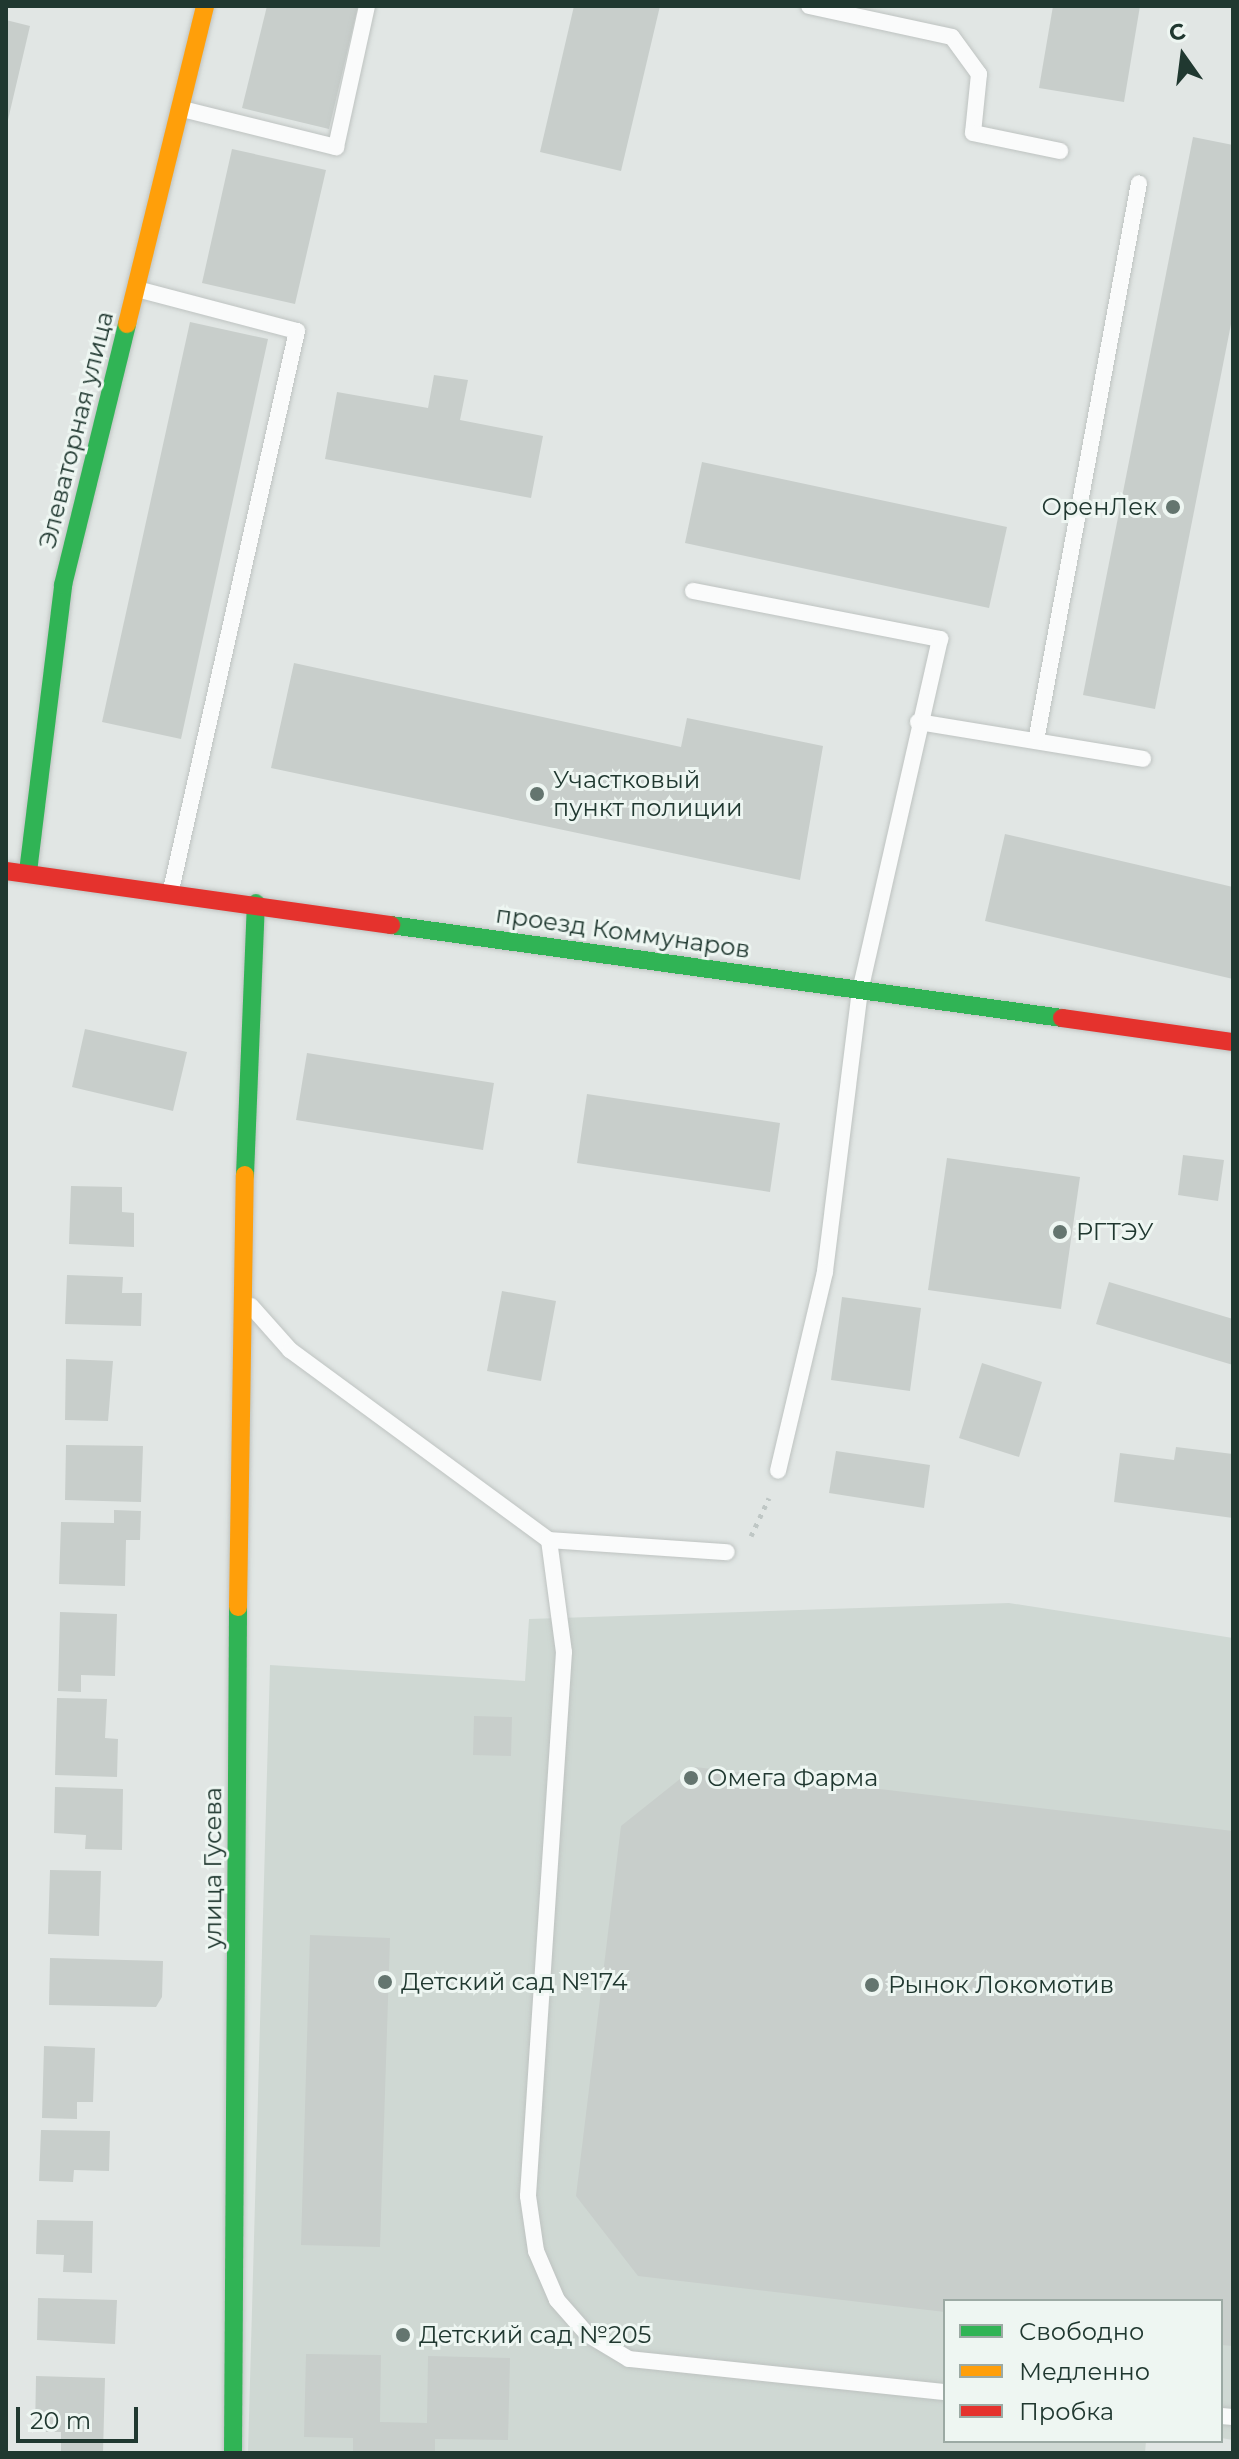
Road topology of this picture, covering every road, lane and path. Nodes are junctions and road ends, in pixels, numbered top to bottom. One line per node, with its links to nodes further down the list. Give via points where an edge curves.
1 (205, 6): 4 (street, Элеваторная улица)
2 (367, 6): 4 (lane, via 336,147)
3 (809, 6): 5 (lane, via 952,37 979,74 973,133)
4 (180, 109): 7 (street, Элеваторная улица)
5 (1060, 151)
6 (1139, 183): 10 (lane)
7 (135, 289): 13 (street, Элеваторная улица, via 63,585); 15 (lane, via 297,331)
8 (693, 591): 9 (lane, via 940,639)
9 (918, 722): 10 (lane); 17 (lane)
10 (1036, 741): 11 (lane)
11 (1143, 759)
12 (6, 871): 13 (street, проезд Коммунаров)
13 (28, 872): 14 (street); 15 (street, проезд Коммунаров)
14 (13, 890)
15 (171, 890): 16 (street, проезд Коммунаров)
16 (256, 903): 17 (street, проезд Коммунаров); 19 (street, улица Гусева)
17 (860, 990): 18 (street, проезд Коммунаров); 20 (lane, via 825,1272)
18 (1233, 1042)
19 (240, 1283): 21 (lane, via 254,1312 290,1350); 24 (street, улица Гусева)
20 (778, 1471): 22 (path, via 748,1540)
21 (549, 1540): 22 (lane); 23 (lane, via 564,1652 528,2196 536,2251 557,2300 587,2334 629,2359)
22 (727, 1552)
23 (943, 2392)
24 (233, 2453)

